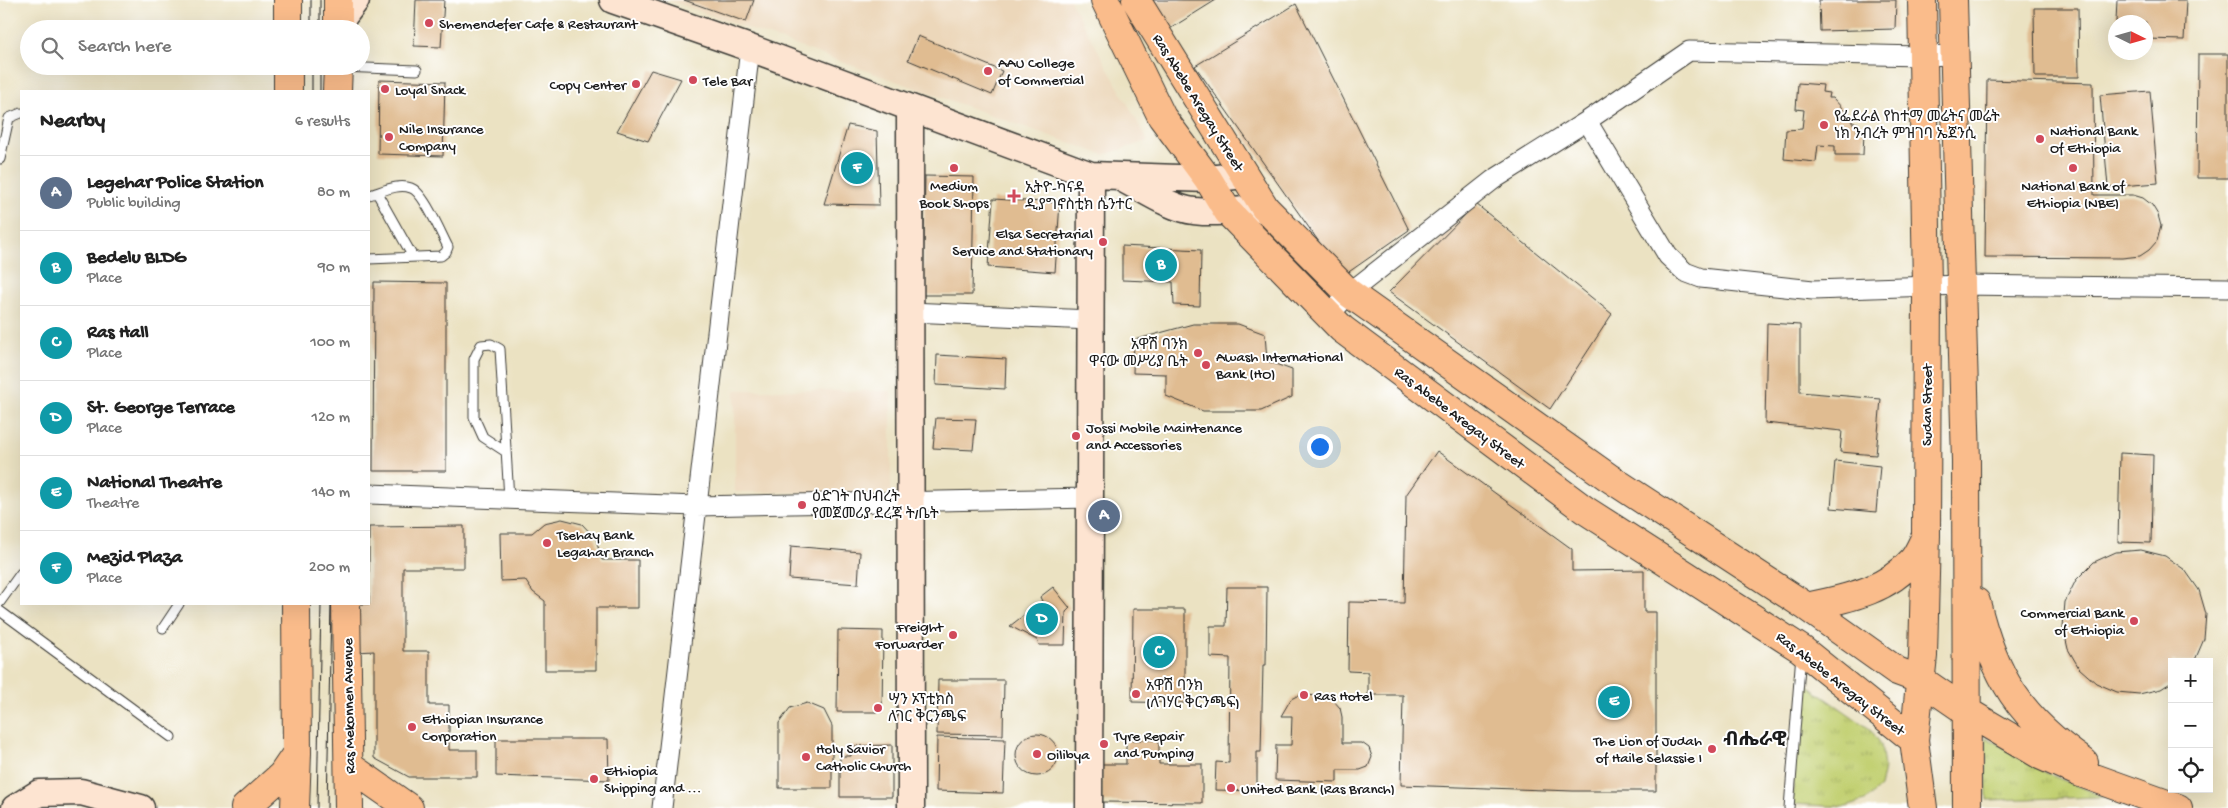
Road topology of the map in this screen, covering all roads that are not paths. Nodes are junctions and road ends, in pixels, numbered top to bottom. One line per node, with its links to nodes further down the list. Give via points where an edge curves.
1 (288, 0): 9 (main road)
2 (356, 0): 8 (street)
3 (613, 0): 10 (street)
4 (1105, 0): 24 (main road, Ras Abebe Aregay Street, via 1162,117)
5 (1136, 0): 21 (main road, Ras Abebe Aregay Street)
6 (1922, 0): 12 (main road, Sudan Street)
7 (1953, 0): 11 (main road)
8 (338, 18)
9 (288, 20)
10 (750, 48): 17 (street); 43 (street)
11 (1954, 55): 12 (street); 30 (main road)
12 (1921, 56): 19 (street, via 1689,51); 31 (main road, Sudan Street)
13 (417, 70): 14 (lane)
14 (370, 73)
15 (288, 75): 16 (main road)
16 (288, 90)
17 (910, 108): 22 (street); 34 (street)
18 (20, 113): 20 (lane, via 9,118)
19 (1587, 121): 31 (street, via 1668,256 1685,272 1701,278 1813,290); 33 (street, via 1493,180)
20 (0, 159)
21 (1244, 175): 24 (street); 26 (main road, Ras Abebe Aregay Street)
22 (1091, 176): 23 (street); 36 (street)
23 (1118, 176): 24 (street); 27 (street, via 1192,211)
24 (1208, 179): 27 (main road, Ras Abebe Aregay Street)
25 (373, 194): 28 (lane); 28 (lane, via 398,186 411,188 420,194 448,247 441,256)
26 (1265, 208): 27 (street); 33 (main road, Ras Abebe Aregay Street)
27 (1228, 212): 35 (main road, Ras Abebe Aregay Street)
28 (413, 257): 29 (lane)
29 (370, 260)
30 (1961, 285): 31 (street); 32 (street); 45 (main road)
31 (1927, 286): 46 (main road, Sudan Street)
32 (2228, 288)
33 (1349, 294): 35 (street); 38 (main road, Ras Abebe Aregay Street)
34 (910, 312): 36 (street); 42 (street)
35 (1329, 316): 44 (main road, Ras Abebe Aregay Street)
36 (1091, 320): 40 (street)
37 (506, 452): 37 (lane, via 500,349 491,344 481,345 474,359 474,417 483,437); 41 (lane)
38 (1608, 477): 44 (main road); 52 (main road, Ras Abebe Aregay Street)
39 (370, 494): 41 (street)
40 (1090, 498): 42 (street); 71 (street)
41 (509, 499): 43 (street)
42 (910, 501): 43 (street); 70 (street)
43 (696, 506): 69 (street)
44 (1585, 510): 55 (main road, Ras Abebe Aregay Street)
45 (1967, 534): 57 (main road); 62 (main road, via 1973,589 1981,622 2009,690 2033,722)
46 (1926, 535): 52 (main road, via 1914,559 1893,578 1869,592); 56 (main road, Sudan Street)
47 (20, 573): 48 (lane)
48 (0, 602)
49 (178, 605): 54 (lane)
50 (296, 605): 60 (main road)
51 (346, 605): 61 (main road, Ras Mekonnen Avenue)
52 (1807, 607): 56 (main road, Ras Abebe Aregay Street, via 1897,671)
53 (0, 611): 58 (lane)
54 (162, 628)
55 (1801, 649): 59 (main road, Ras Abebe Aregay Street); 72 (lane)
56 (1921, 680): 57 (main road, Ras Abebe Aregay Street); 59 (main road, Sudan Street)
57 (1966, 711): 62 (main road, Ras Abebe Aregay Street, via 2042,756); 74 (main road)
58 (171, 737)
59 (1914, 740): 73 (main road, Sudan Street)
60 (297, 753): 65 (main road, via 282,776); 66 (main road)
61 (349, 766): 67 (main road, Ras Mekonnen Avenue); 68 (main road)
62 (2120, 788): 75 (main road)
63 (15, 808): 64 (street, via 39,793 81,792)
64 (141, 808)
65 (245, 808)
66 (295, 808)
67 (349, 808)
68 (409, 808)
69 (662, 808)
70 (911, 808)
71 (1089, 808)
72 (1789, 808)
73 (1923, 808)
74 (1966, 808)
75 (2178, 808)

